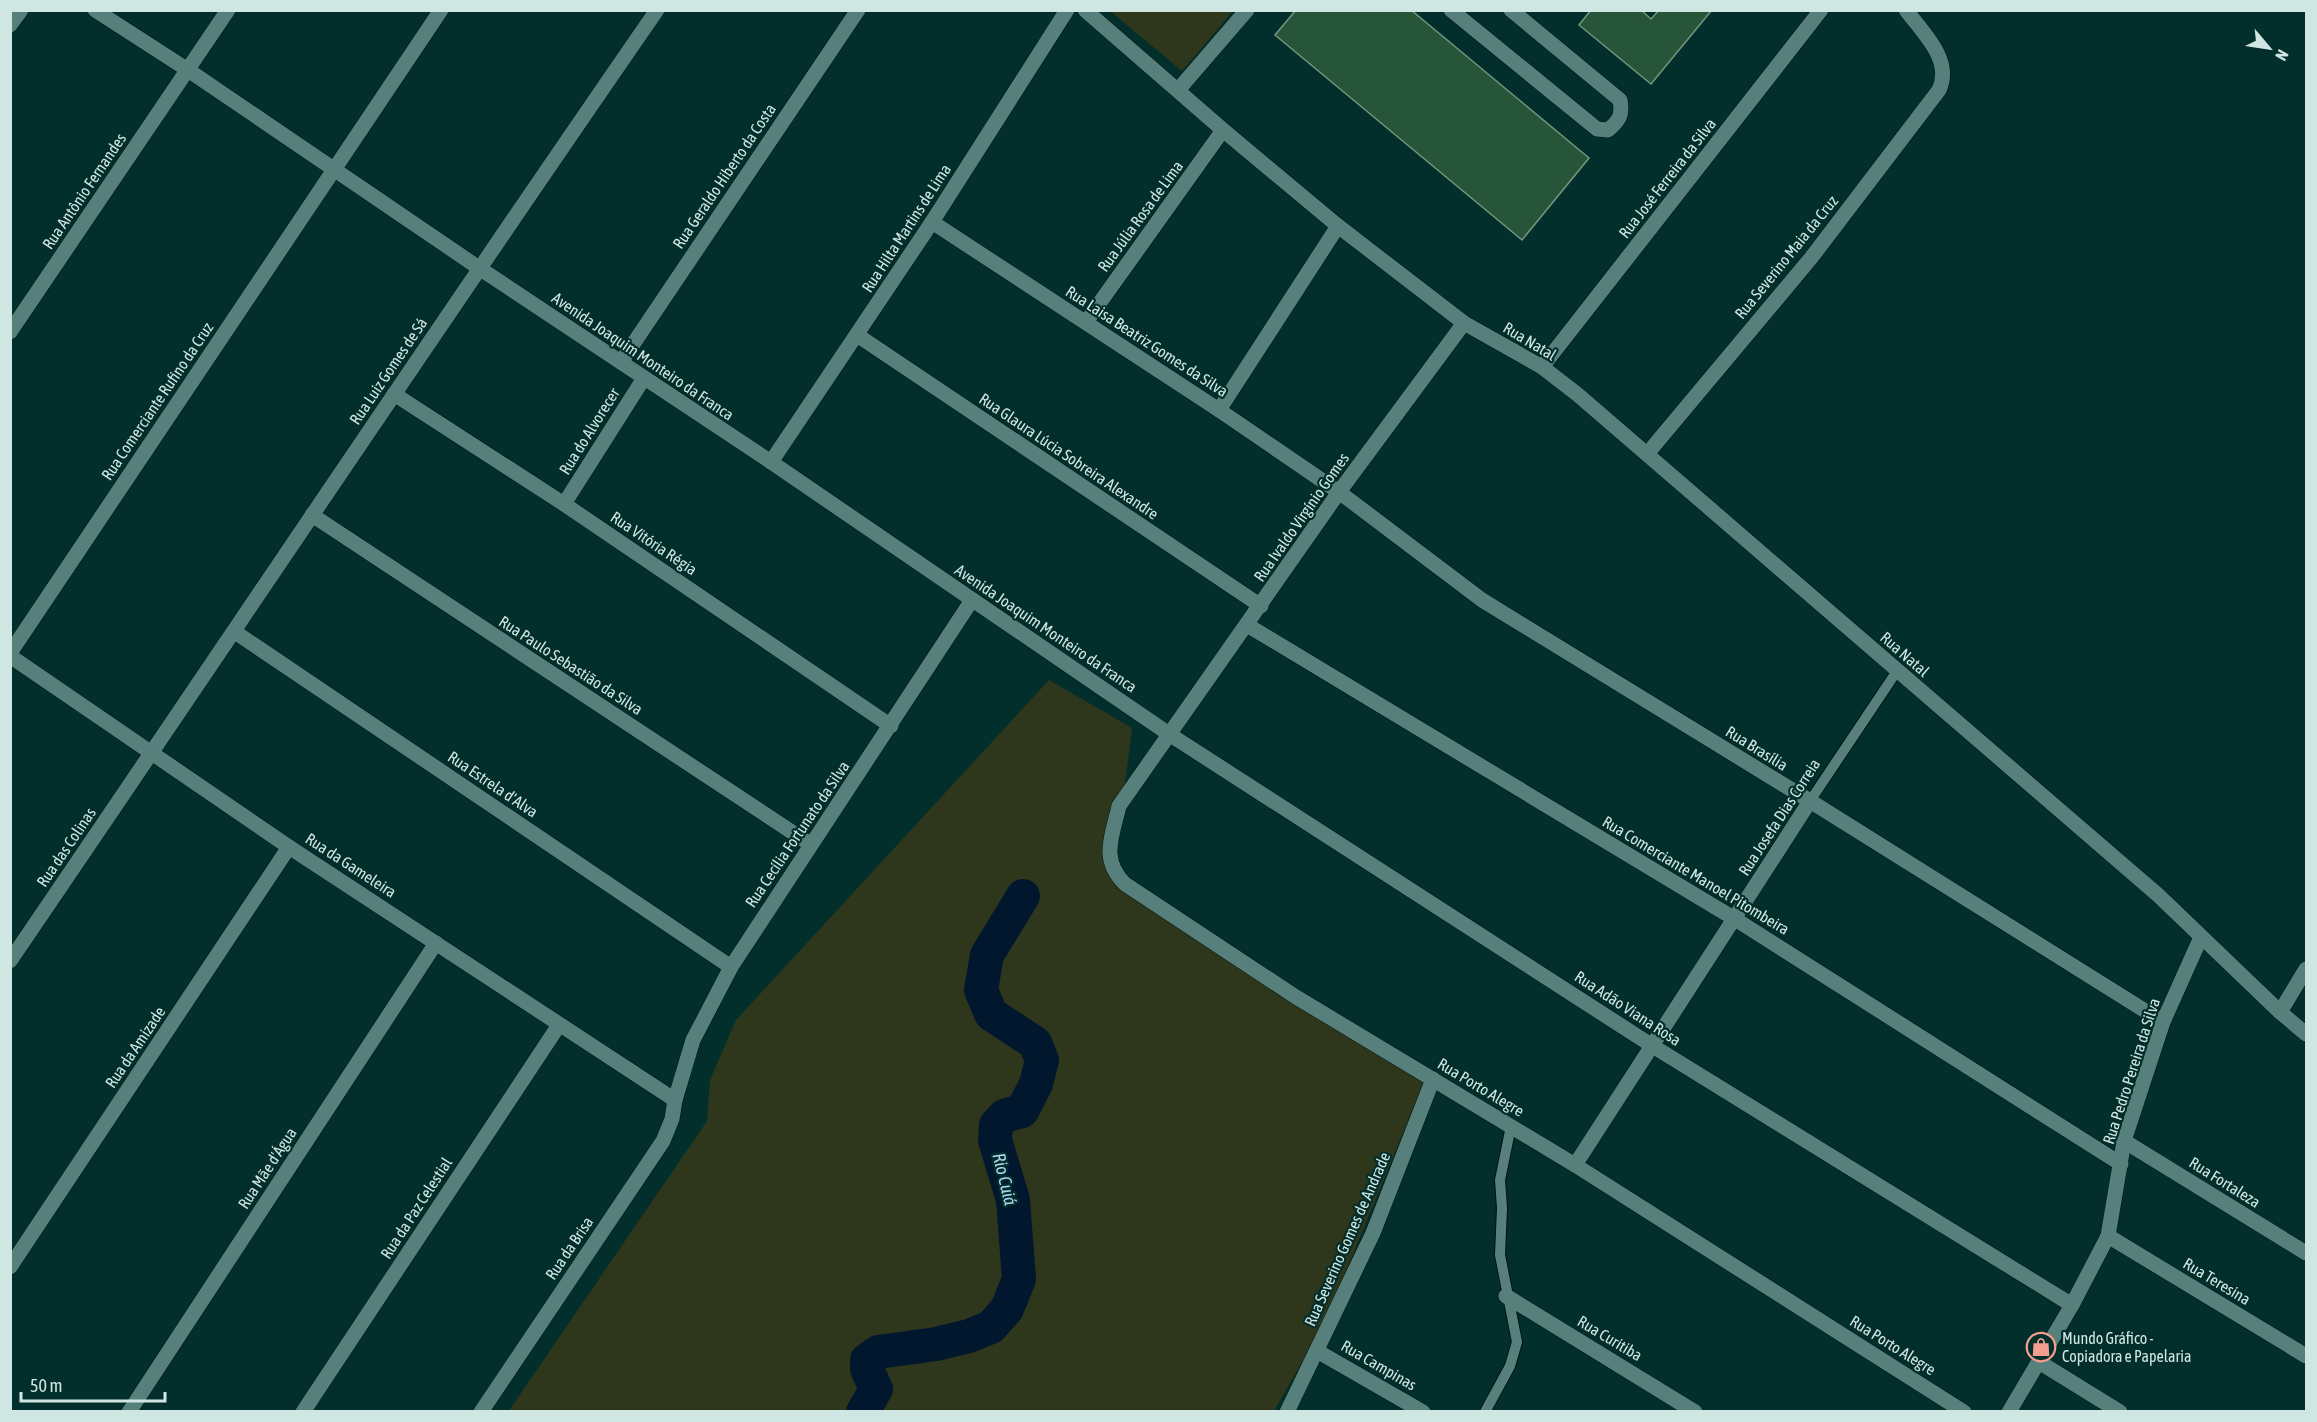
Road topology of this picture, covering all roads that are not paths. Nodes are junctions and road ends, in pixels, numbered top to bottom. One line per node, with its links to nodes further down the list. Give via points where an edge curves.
1 (95, 10): 13 (street, Avenida Joaquim Monteiro da Franca)
2 (228, 10): 13 (street, Rua Antônio Fernandes)
3 (441, 10): 16 (street, Rua Comerciante Rufino da Cruz)
4 (657, 10): 19 (street, Rua Luiz Gomes de Sá)
5 (858, 10): 24 (street, Rua Geraldo Hiberto da Costa)
6 (1067, 10): 17 (street, Rua Hilta Martins de Lima)
7 (1085, 10): 14 (street, Rua Natal)
8 (1247, 10): 14 (street)
9 (1511, 10): 12 (street, via 1620,100 1618,122 1608,130 1597,129)
10 (1821, 10): 25 (street, Rua José Ferreira da Silva)
11 (1906, 10): 29 (street, Rua Severino Maia da Cruz, via 1935,49 1944,69 1940,90 1811,258)
12 (1460, 13)
13 (188, 70): 16 (street, Avenida Joaquim Monteiro da Franca); 22 (street, Rua Antônio Fernandes)
14 (1178, 90): 15 (street, Rua Natal)
15 (1223, 130): 18 (street, Rua Natal); 20 (street, Rua Júlia Rosa de Lima)
16 (334, 169): 19 (street, Avenida Joaquim Monteiro da Franca); 38 (street, Rua Comerciante Rufino da Cruz)
17 (932, 222): 20 (street, Rua Laisa Beatriz Gomes da Silva); 23 (street, Rua Hilta Martins de Lima)
18 (1338, 226): 21 (street, Rua Natal); 28 (street)
19 (479, 268): 24 (street, Avenida Joaquim Monteiro da Franca); 27 (street, Rua Luiz Gomes de Sá)
20 (1086, 322): 28 (street, Rua Laisa Beatriz Gomes da Silva)
21 (1464, 323): 25 (street, Rua Natal); 31 (street, Rua Ivaldo Virgínio Gomes)
22 (10, 332)
23 (857, 335): 30 (street, Rua Hilta Martins de Lima); 35 (street, Rua Glaura Lúcia Sobreira Alexandre)
24 (621, 362): 26 (street, Avenida Joaquim Monteiro da Franca)
25 (1542, 367): 29 (street, Rua Natal)
26 (644, 378): 30 (street, Avenida Joaquim Monteiro da Franca); 32 (street, Rua do Alvorecer)
27 (394, 394): 32 (street, Rua Vitória Régia); 33 (street, Rua Luiz Gomes de Sá)
28 (1219, 410): 31 (street, Rua Laisa Beatriz Gomes da Silva)
29 (1647, 453): 39 (street, Rua Natal)
30 (771, 462): 34 (street, Avenida Joaquim Monteiro da Franca)
31 (1340, 492): 35 (street, Rua Ivaldo Virgínio Gomes); 43 (street, Rua Brasília, via 1482,600)
32 (564, 504): 40 (street, Rua Vitória Régia)
33 (312, 515): 37 (street, Rua Luiz Gomes de Sá); 44 (street, Rua Paulo Sebastião da Silva)
34 (972, 600): 40 (street, Rua Cecília Fortunato da Silva); 41 (street, Avenida Joaquim Monteiro da Franca)
35 (1261, 606): 36 (street, Rua Ivaldo Virgínio Gomes)
36 (1247, 626): 41 (street, Rua Ivaldo Virgínio Gomes); 46 (street, Rua Comerciante Manoel Pitombeira)
37 (235, 632): 42 (street, Rua Luiz Gomes de Sá); 50 (street, Rua Estrela d'Alva)
38 (10, 654): 42 (street, Rua da Gameleira)
39 (1897, 671): 43 (lane, Rua Josefa Dias Correia); 47 (street, Rua Natal, via 2158,895)
40 (891, 726): 44 (street, Rua Cecília Fortunato da Silva)
41 (1169, 734): 56 (street, Rua Adão Viana Rosa); 57 (street, Rua Porto Alegre, via 1119,806 1110,860 1115,874 1296,997)
42 (151, 753): 45 (street, Rua da Gameleira); 49 (street, Rua das Colinas)
43 (1810, 801): 46 (street, Rua Josefa Dias Correia); 53 (street, Rua Brasília)
44 (810, 844): 50 (street, Rua Cecília Fortunato da Silva)
45 (290, 847): 48 (street, Rua da Gameleira); 65 (street, Rua da Amizade)
46 (1735, 919): 56 (street, Rua Josefa Dias Correia); 61 (street, Rua Comerciante Manoel Pitombeira)
47 (2201, 937): 52 (street, Rua Natal); 53 (street, Rua Pedro Pereira da Silva)
48 (436, 944): 54 (street, Rua da Gameleira); 71 (street, Rua Mãe d'Água)
49 (10, 961)
50 (731, 967): 58 (street, Rua Cecília Fortunato da Silva, via 693,1040)
51 (2307, 969): 52 (street)
52 (2280, 1012): 55 (street, Rua Natal)
53 (2163, 1022): 60 (street, Rua Pedro Pereira da Silva)
54 (559, 1024): 58 (street, Rua da Gameleira); 72 (street, Rua da Paz Celestial)
55 (2307, 1034)
56 (1651, 1045): 62 (street, Rua Josefa Dias Correia); 67 (street, Rua Adão Viana Rosa)
57 (1433, 1079): 59 (street, Rua Porto Alegre); 68 (street, Rua Severino Gomes de Andrade, via 1372,1233)
58 (675, 1100): 73 (street, Rua da Brisa, via 663,1141)
59 (1511, 1126): 62 (street, Rua Porto Alegre); 66 (lane, via 1499,1189 1500,1255)
60 (2124, 1141): 61 (street, Rua Pedro Pereira da Silva); 64 (street, Rua Fortaleza)
61 (2121, 1164): 63 (street, Rua Pedro Pereira da Silva)
62 (1575, 1165): 78 (street, Rua Porto Alegre)
63 (2108, 1236): 67 (street, Rua Pedro Pereira da Silva); 69 (street, Rua Teresina)
64 (2307, 1253)
65 (10, 1267)
66 (1506, 1296): 76 (lane, via 1517,1342 1510,1366); 77 (street, Rua Curitiba)
67 (2072, 1305): 70 (street, Rua Pedro Pereira da Silva)
68 (1317, 1351): 74 (street, Rua Severino Gomes de Andrade); 75 (street, Rua Campinas)
69 (2307, 1356)
70 (2038, 1362): 79 (street, Rua Pedro Pereira da Silva); 80 (street)
71 (129, 1412)
72 (303, 1412)
73 (481, 1412)
74 (1287, 1412)
75 (1423, 1412)
76 (1485, 1412)
77 (1695, 1412)
78 (1964, 1412)
79 (2009, 1412)
80 (2120, 1412)

